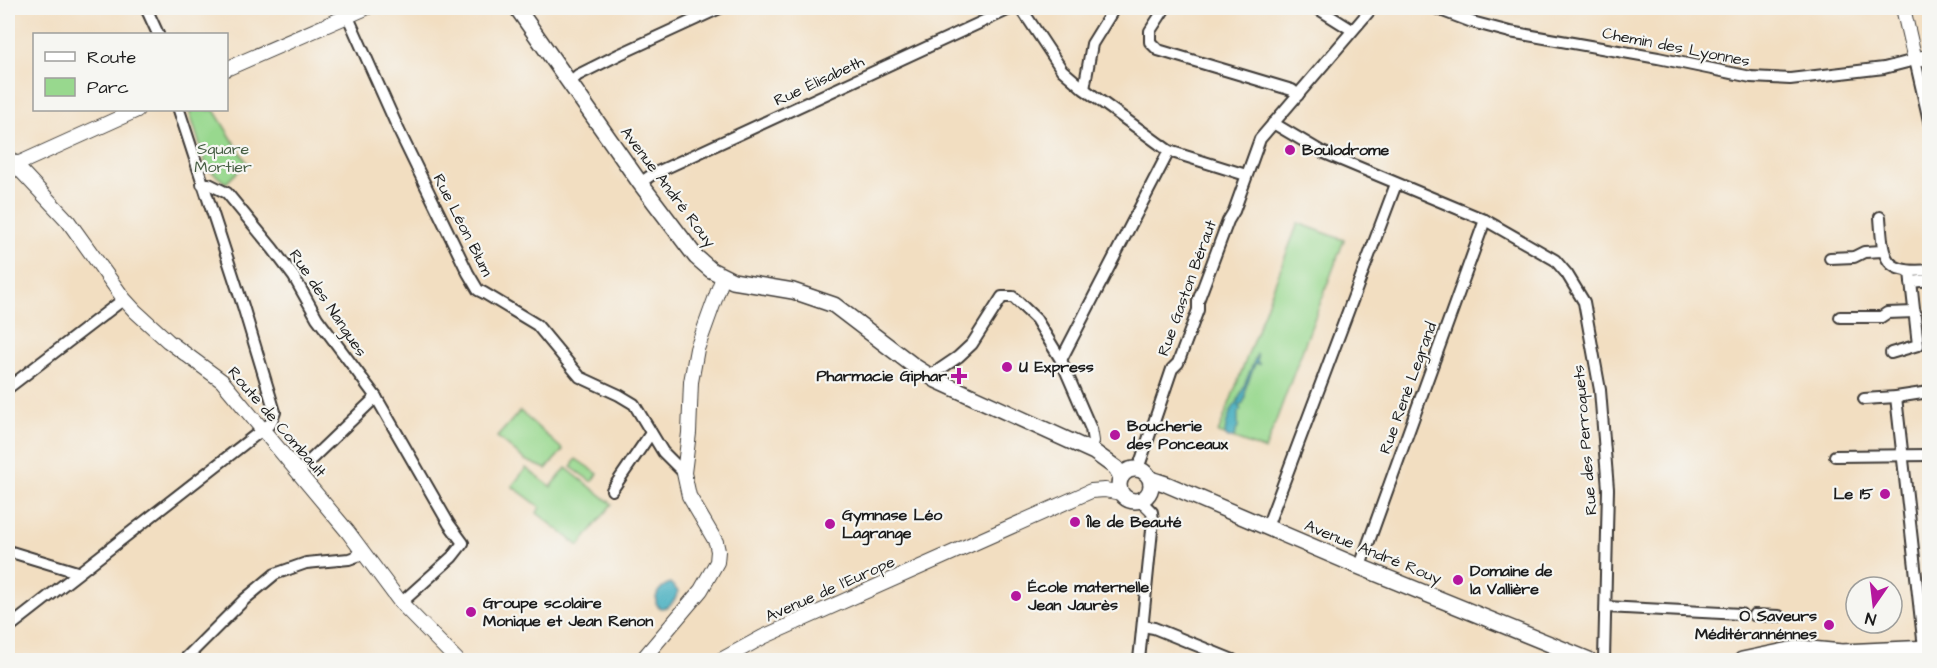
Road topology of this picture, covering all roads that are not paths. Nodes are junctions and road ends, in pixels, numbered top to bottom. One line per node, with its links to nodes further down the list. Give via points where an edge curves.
1 (146, 8): 15 (street)
2 (366, 8): 13 (street)
3 (517, 8): 19 (main road, Avenue André Rouy)
4 (720, 8): 19 (street)
5 (1012, 8): 29 (street, Rue Élisabeth)
6 (1021, 8): 20 (street, via 1062,70)
7 (1111, 8): 20 (street, via 1092,44)
8 (1165, 8): 21 (street, via 1150,31 1150,42 1158,50)
9 (1317, 8): 14 (street)
10 (1372, 8): 14 (street)
11 (1435, 8): 17 (street, Chemin des Lyonnes, via 1510,32 1751,77 1802,78 1884,68)
12 (1903, 8): 17 (street)
13 (346, 11): 18 (street); 52 (street, Rue Léon Blum, via 400,133 478,290 537,325 580,377 630,401)
14 (1352, 30): 21 (street)
15 (158, 33)
16 (1929, 56): 17 (street)
17 (1915, 60): 25 (street)
18 (228, 68)
19 (570, 82): 29 (main road, Avenue André Rouy)
20 (1084, 89): 26 (street)
21 (1298, 95): 24 (street)
22 (136, 111): 27 (street, via 22,162)
23 (179, 111): 30 (street)
24 (1274, 123): 28 (street, Rue Gaston Béraut, via 1260,139); 31 (street, Rue des Perroquets, via 1322,152)
25 (1929, 125)
26 (1169, 151): 28 (street); 44 (street)
27 (9, 163): 40 (street, Route de Combault, via 68,221)
28 (1246, 175): 58 (street, Rue Gaston Béraut, via 1178,363 1172,369)
29 (640, 183): 37 (main road, Avenue André Rouy, via 696,257)
30 (202, 184): 48 (street, Rue des Nangues, via 227,193 273,249 317,318); 51 (street, via 275,412 273,421)
31 (1396, 184): 33 (street, Rue des Perroquets); 65 (street)
32 (1880, 217): 34 (street)
33 (1485, 220): 68 (street, Rue René Legrand); 71 (street, Rue des Perroquets, via 1555,260 1584,303 1600,390 1608,489)
34 (1882, 251): 35 (street); 38 (street, via 1893,267)
35 (1830, 258)
36 (1929, 270): 38 (street)
37 (723, 277): 45 (main road, Avenue André Rouy, via 834,304); 59 (street, via 697,349)
38 (1910, 277): 39 (street); 41 (street)
39 (1929, 280)
40 (119, 302): 46 (street); 51 (street, Route de Combault, via 222,381)
41 (1915, 312): 42 (street); 43 (street, via 1918,345)
42 (1840, 316)
43 (1891, 352)
44 (1061, 360): 45 (street, via 1036,319 1013,297 1002,297 972,344); 53 (street, via 1091,429)
45 (930, 376): 53 (main road, Avenue André Rouy)
46 (8, 388)
47 (1929, 393): 49 (street)
48 (376, 397): 57 (street); 70 (street, Rue des Nangues, via 463,543)
49 (1896, 398): 50 (street); 56 (street)
50 (1864, 399)
51 (263, 428): 57 (street, Route de Combault); 69 (street)
52 (651, 433): 59 (street, Rue Léon Blum); 61 (street)
53 (1092, 452): 58 (main road, Avenue André Rouy, via 1113,454)
54 (1929, 455): 56 (street)
55 (1835, 456): 56 (street)
56 (1902, 456): 78 (street)
57 (299, 471): 67 (street, Route de Combault)
58 (1130, 471): 60 (main road, via 1145,472); 63 (main road, via 1119,485)
59 (684, 473): 81 (street, via 689,496 716,542 717,562 701,590)
60 (1150, 479): 62 (main road, Avenue André Rouy); 64 (main road, via 1151,490)
61 (612, 490)
62 (1180, 490): 64 (main road); 65 (main road, Avenue André Rouy)
63 (1121, 493): 64 (main road, via 1129,500); 82 (street, Avenue de l'Europe, via 1091,491 763,637)
64 (1145, 498): 75 (street, via 1153,516)
65 (1267, 527): 68 (main road, Avenue André Rouy)
66 (8, 551): 69 (street)
67 (363, 554): 70 (street, Route de Combault); 79 (street, via 349,559 306,562 274,574)
68 (1360, 566): 77 (main road, Avenue André Rouy)
69 (77, 572): 76 (street)
70 (401, 603): 80 (street, Route de Combault)
71 (1606, 607): 72 (street); 87 (street, Rue des Perroquets)
72 (1741, 614)
73 (1754, 615): 74 (street)
74 (1779, 616)
75 (1143, 626): 83 (street); 84 (street)
76 (8, 628)
77 (1553, 646): 85 (main road, Avenue André Rouy); 86 (main road, Avenue André Rouy)
78 (1927, 648): 88 (main road, via 1842,652 1800,648)
79 (186, 660)
80 (457, 660)
81 (642, 660)
82 (721, 660)
83 (1139, 660)
84 (1233, 660)
85 (1569, 660)
86 (1589, 660)
87 (1604, 660)
88 (1742, 660)

